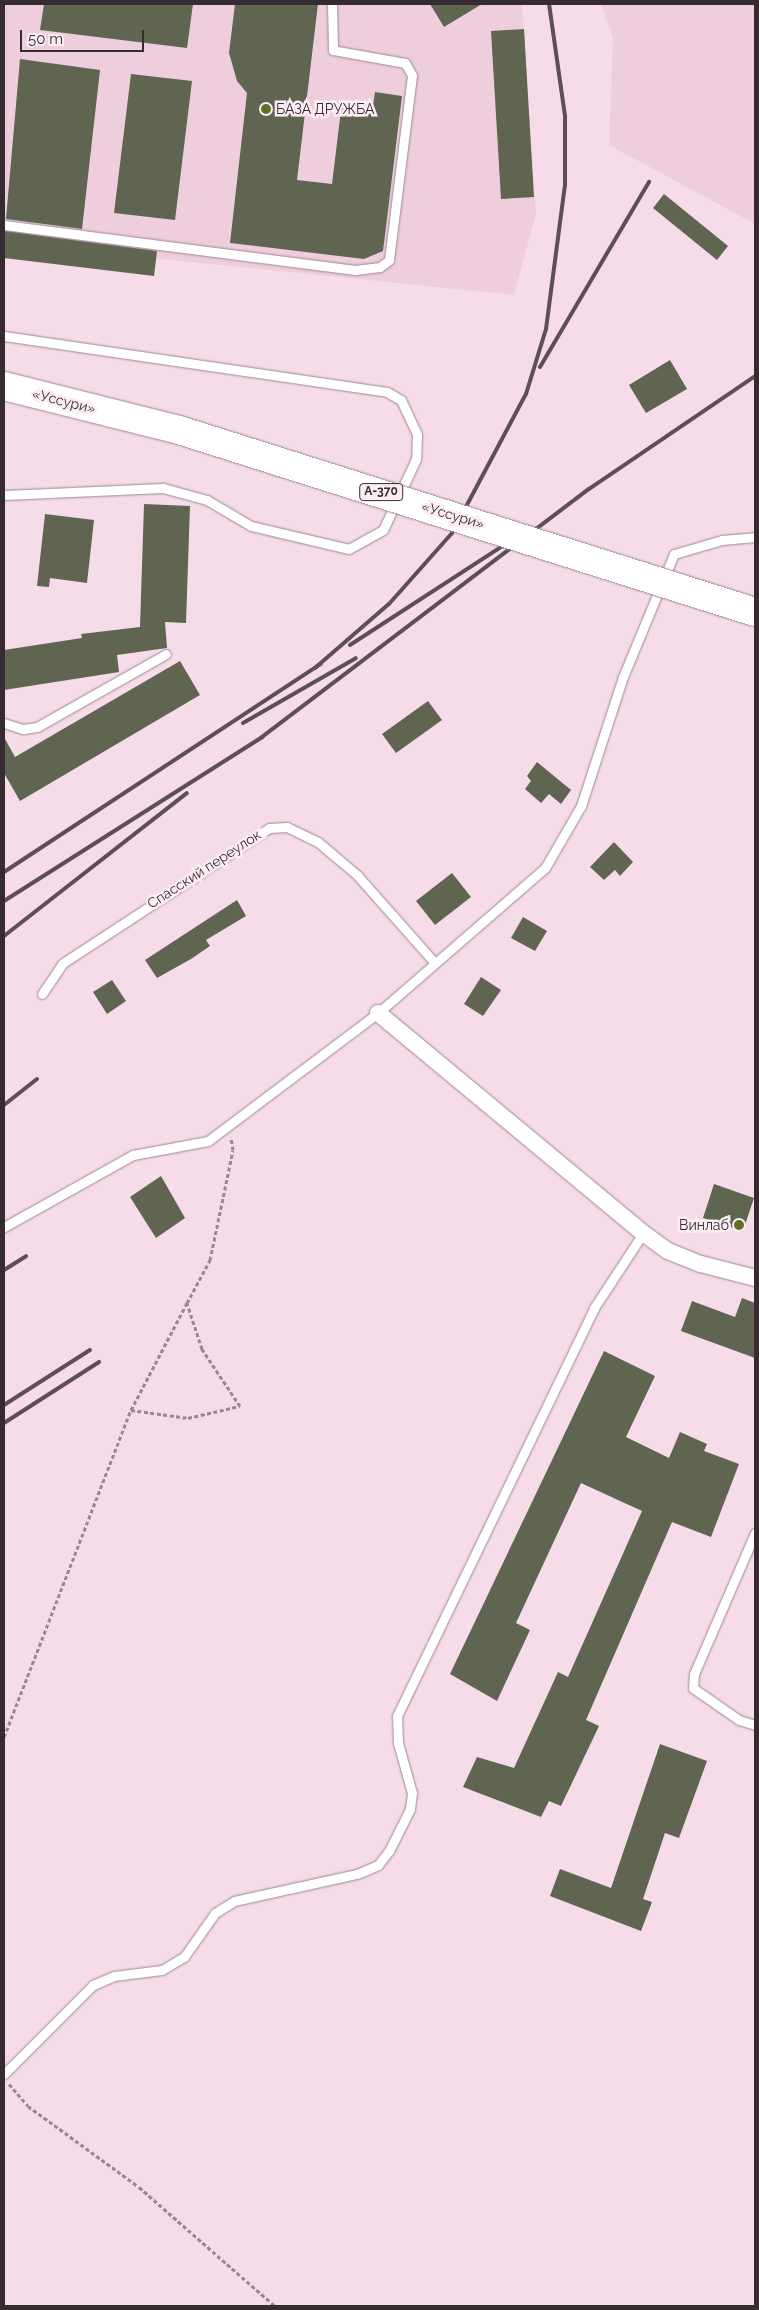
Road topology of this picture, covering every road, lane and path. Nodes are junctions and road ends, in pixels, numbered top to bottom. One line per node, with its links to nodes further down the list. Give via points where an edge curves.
1 (332, 4): 2 (lane, via 333,50 405,64 412,75 389,260 380,266 355,270)
2 (4, 225)
3 (4, 336): 5 (lane, via 387,392 401,400 417,435 416,459 383,530 349,550 251,526 207,500 162,488)
4 (4, 386): 7 (highway, «Уссури» / А-370, bridge, via 179,430)
5 (4, 495)
6 (755, 537): 10 (lane, via 722,540 674,554 623,677 593,777 545,868)
7 (755, 612)
8 (166, 654): 9 (lane, via 37,726 23,729)
9 (4, 722)
10 (434, 962): 11 (lane, Спасский переулок, via 357,875 318,842 286,827 270,828 63,963); 12 (lane)
11 (42, 994)
12 (378, 1013): 13 (lane); 15 (street)
13 (230, 1126): 14 (lane, via 208,1142 132,1155); 17 (path, via 234,1150 210,1260)
14 (4, 1226)
15 (642, 1234): 16 (street, via 701,1264); 22 (lane, via 594,1308 397,1716 398,1743 412,1793 410,1810 390,1851 378,1865 357,1874 234,1901 215,1913 177,1961 162,1970 114,1976 93,1985)
16 (755, 1278)
17 (188, 1303): 18 (path); 18 (path, via 202,1349 240,1406 188,1418)
18 (131, 1410): 21 (path)
19 (755, 1533): 20 (lane, via 694,1674 693,1688 739,1720)
20 (755, 1724)
21 (4, 1736)
22 (4, 2074)
23 (4, 2078): 24 (path, via 28,2106 139,2187)
24 (275, 2306)

